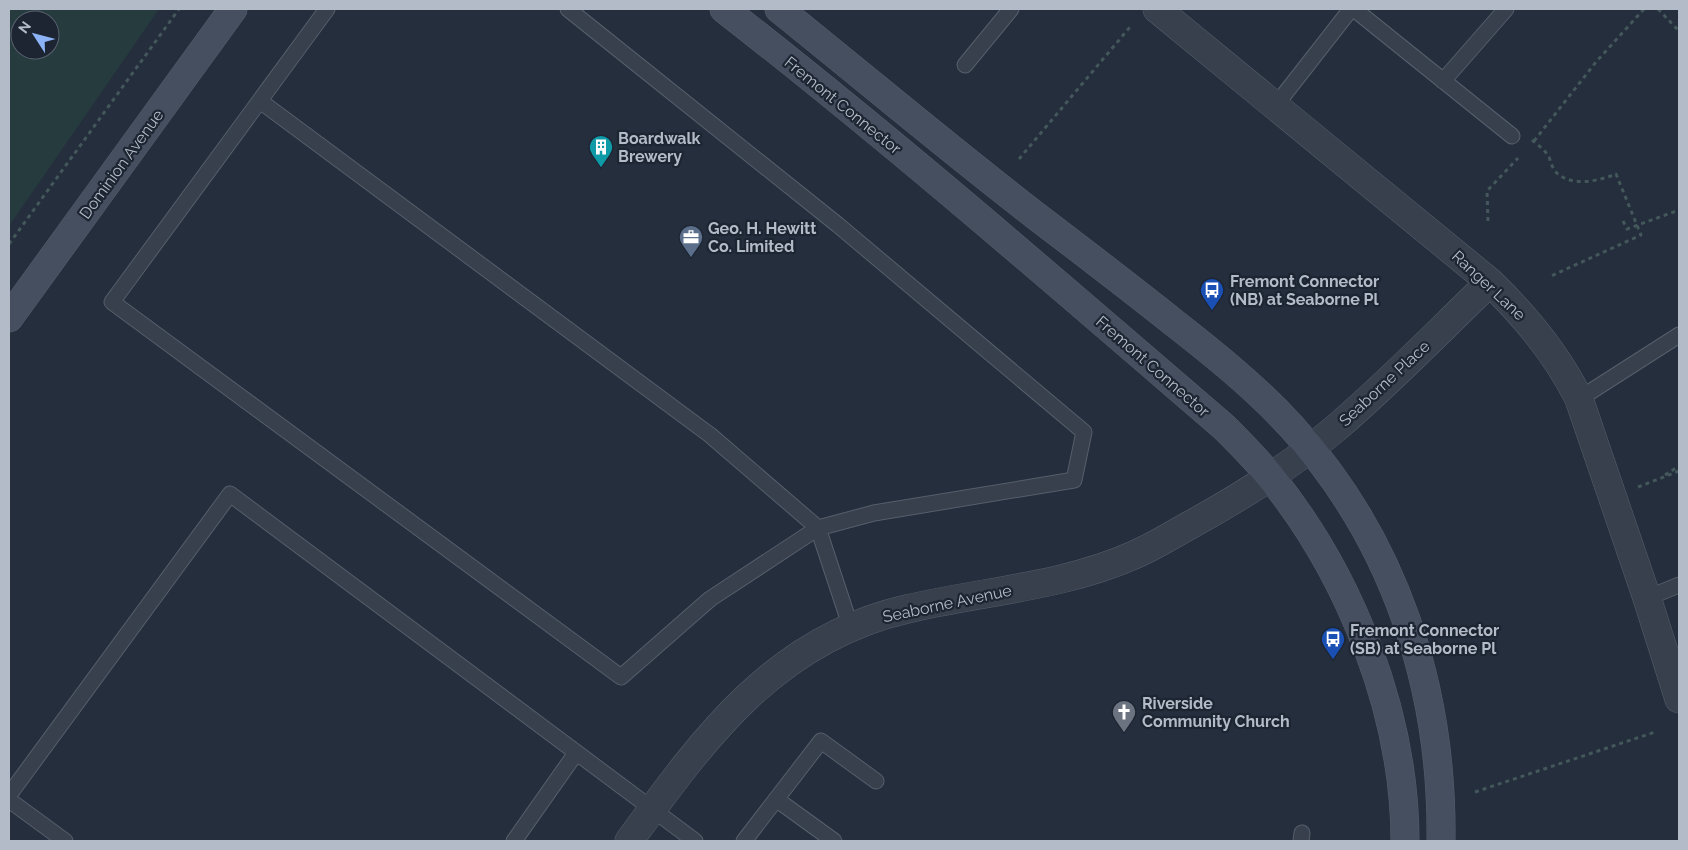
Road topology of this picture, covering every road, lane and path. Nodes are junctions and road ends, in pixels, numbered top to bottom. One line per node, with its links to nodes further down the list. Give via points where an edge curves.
1 (179, 9): 28 (path)
2 (233, 9): 31 (main road, Dominion Avenue)
3 (327, 9): 17 (lane)
4 (568, 9): 40 (lane, via 838,225 1084,432 1074,480 874,513)
5 (724, 9): 37 (main road, Fremont Connector, via 1049,276 1225,428)
6 (780, 9): 34 (main road, via 983,175 1214,354 1271,406)
7 (1011, 9): 15 (lane)
8 (1157, 9): 18 (street, Ranger Lane)
9 (1353, 9): 16 (lane); 18 (lane)
10 (1506, 9): 16 (lane)
11 (1644, 9): 20 (path, via 1596,62)
12 (1658, 9): 14 (path)
13 (1130, 27): 23 (path)
14 (1679, 32)
15 (964, 65)
16 (1444, 80): 19 (lane)
17 (260, 101): 40 (lane, via 710,435); 40 (lane, via 112,302 621,677 710,599)
18 (1276, 105): 30 (street, Ranger Lane)
19 (1512, 136)
20 (1534, 141): 21 (path); 27 (path, via 1548,155 1555,171 1566,178 1584,182 1616,174)
21 (1527, 148)
22 (1520, 155): 25 (path, via 1487,191)
23 (1019, 159)
24 (1679, 210): 27 (path)
25 (1488, 221)
26 (1623, 221): 27 (path, via 1627,229)
27 (1638, 225): 29 (path, via 1641,235)
28 (9, 244)
29 (1551, 276)
30 (1490, 282): 33 (street, Ranger Lane, via 1537,332); 34 (street, Seaborne Place, via 1358,408)
31 (9, 318)
32 (1679, 335): 33 (lane)
33 (1579, 399): 42 (street, Ranger Lane)
34 (1310, 448): 37 (street, Seaborne Place); 60 (main road, via 1340,489 1379,555 1408,624 1435,735)
35 (1679, 466): 38 (path)
36 (1679, 471): 38 (path)
37 (1270, 476): 43 (street, Seaborne Avenue, via 1174,534 1100,568 1065,579 906,609); 59 (main road, Fremont Connector, via 1320,550 1369,652 1396,752)
38 (1659, 479): 39 (path)
39 (1631, 489)
40 (818, 528): 43 (lane)
41 (1679, 585): 42 (lane)
42 (1647, 598): 44 (street, Ranger Lane)
43 (851, 628): 52 (street, Seaborne Avenue, via 798,655 749,694 719,725)
44 (1679, 699)
45 (1655, 732): 48 (path)
46 (576, 753): 49 (lane, via 230,494); 52 (lane); 54 (lane)
47 (876, 781): 50 (lane, via 821,741)
48 (1475, 792)
49 (9, 795)
50 (776, 798): 57 (lane); 58 (lane)
51 (9, 800): 53 (lane)
52 (653, 808): 55 (street, Seaborne Avenue); 56 (lane)
53 (65, 841)
54 (514, 841)
55 (629, 841)
56 (695, 841)
57 (744, 841)
58 (834, 841)
59 (1405, 841)
60 (1441, 841)

